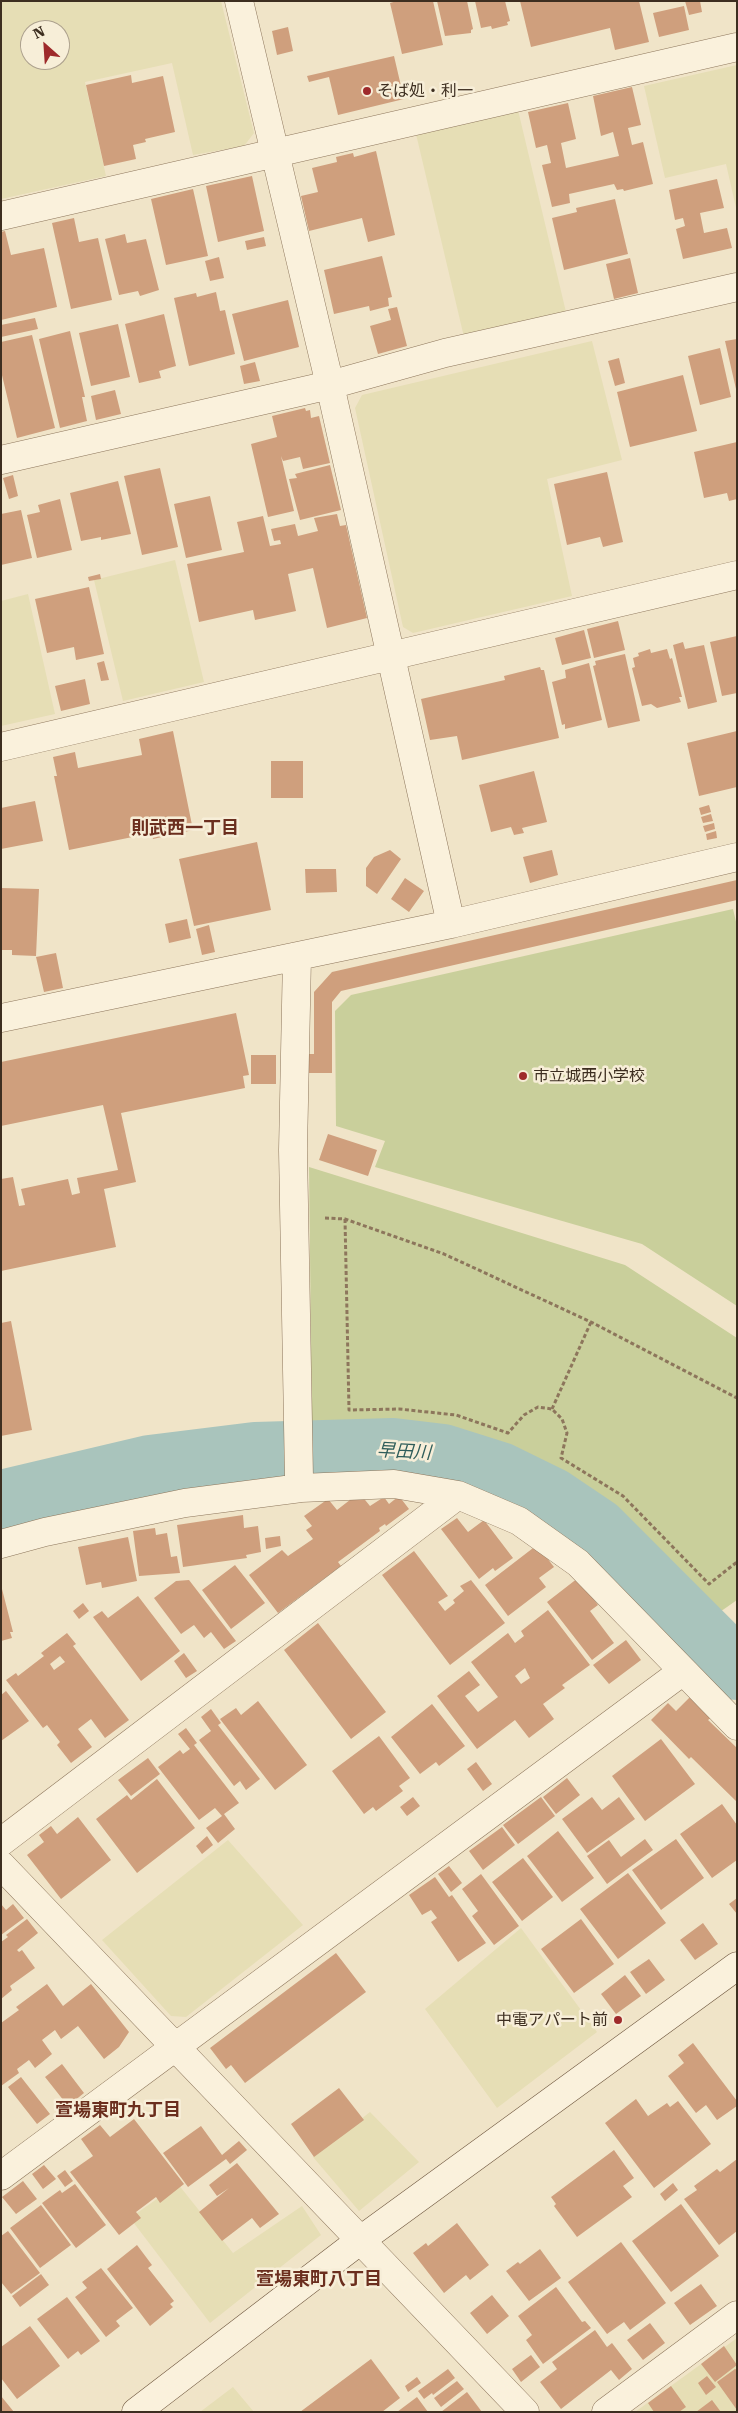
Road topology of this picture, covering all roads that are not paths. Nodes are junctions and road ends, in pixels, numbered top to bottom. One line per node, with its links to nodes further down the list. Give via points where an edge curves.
1 (239, 1): 3 (street)
2 (737, 47): 3 (street)
3 (276, 154): 4 (street); 6 (street)
4 (1, 216)
5 (737, 287): 6 (street, via 445,353)
6 (330, 385): 7 (street); 9 (street)
7 (1, 460)
8 (737, 575): 9 (street)
9 (391, 657): 10 (street); 12 (street)
10 (1, 747)
11 (737, 857): 12 (street)
12 (451, 924): 13 (street)
13 (297, 957): 14 (street); 15 (street, via 294,1215)
14 (1, 1018)
15 (300, 1483): 16 (street, via 394,1484); 17 (street, via 185,1503)
16 (458, 1495): 18 (street, via 519,1521 578,1562); 20 (street)
17 (1, 1544)
18 (682, 1671): 19 (street); 23 (street)
19 (737, 1726)
20 (1, 1842)
21 (1, 1865): 23 (street)
22 (737, 1966): 25 (street)
23 (176, 2046): 24 (street); 25 (street)
24 (1, 2176)
25 (362, 2239): 27 (street); 28 (street)
26 (737, 2315): 29 (street)
27 (136, 2412)
28 (525, 2412)
29 (606, 2412)

